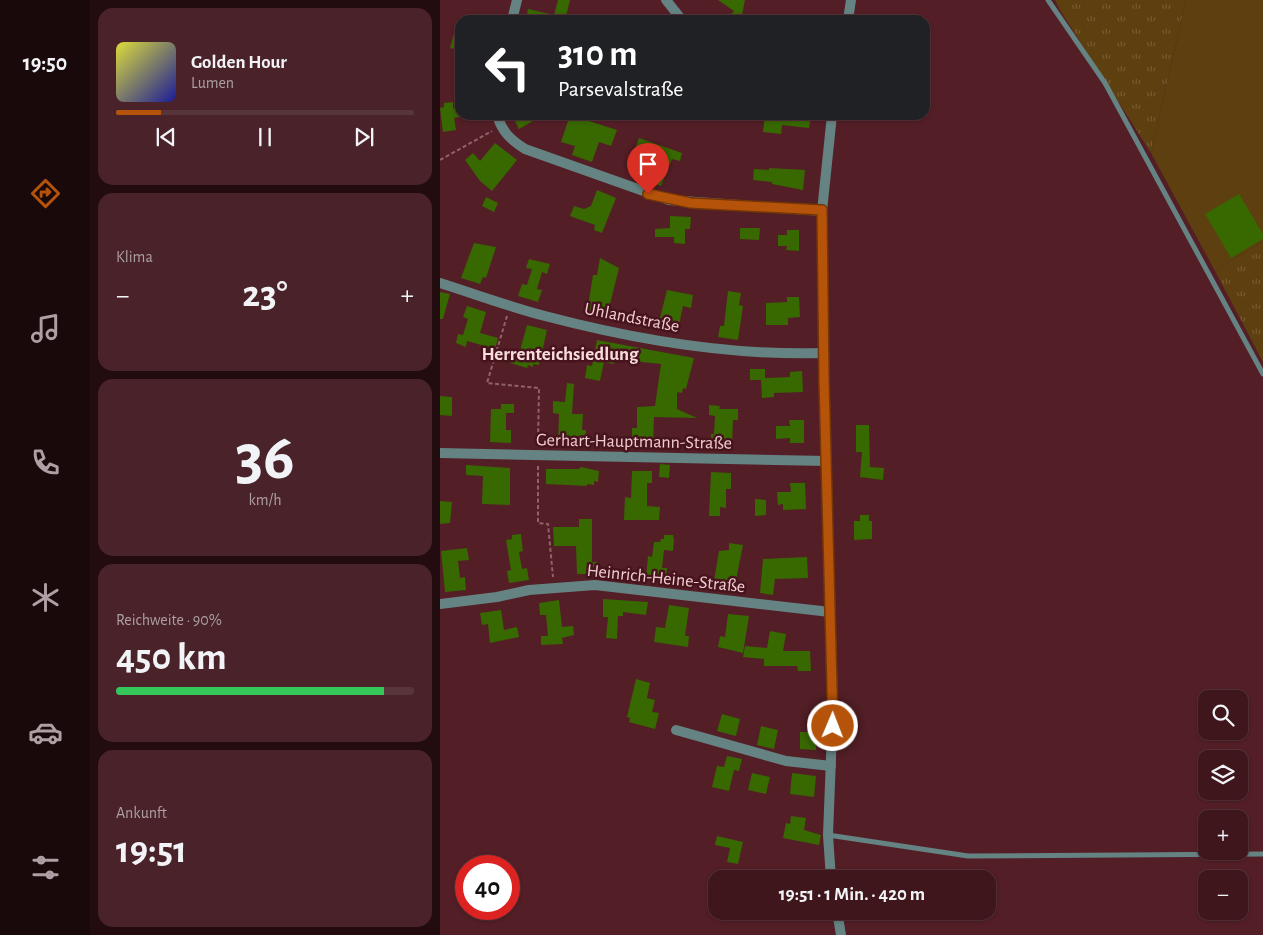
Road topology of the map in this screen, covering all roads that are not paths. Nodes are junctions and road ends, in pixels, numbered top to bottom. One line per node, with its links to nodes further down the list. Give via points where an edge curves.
1 (517, 0): 5 (street)
2 (666, 0): 6 (street)
3 (852, 0): 7 (street)
4 (1048, 0): 13 (lane, via 1105,83)
5 (513, 15)
6 (678, 15)
7 (849, 15)
8 (499, 120): 10 (street, via 511,140 525,149 669,200)
9 (831, 120): 10 (street)
10 (822, 210): 12 (street)
11 (440, 283): 12 (street, Uhlandstraße, via 544,316 596,328 720,350)
12 (823, 353): 15 (street)
13 (1263, 374)
14 (440, 454): 15 (street, Gerhart-Hauptmann-Straße)
15 (827, 461): 17 (street)
16 (440, 604): 17 (street, Heinrich-Heine-Straße, via 554,587 613,587)
17 (830, 612): 19 (street)
18 (676, 730): 19 (street, via 786,761)
19 (831, 766): 20 (street)
20 (828, 835): 21 (lane, via 968,856); 22 (street)
21 (1263, 854)
22 (830, 870)
23 (838, 920): 24 (street)
24 (841, 935)

